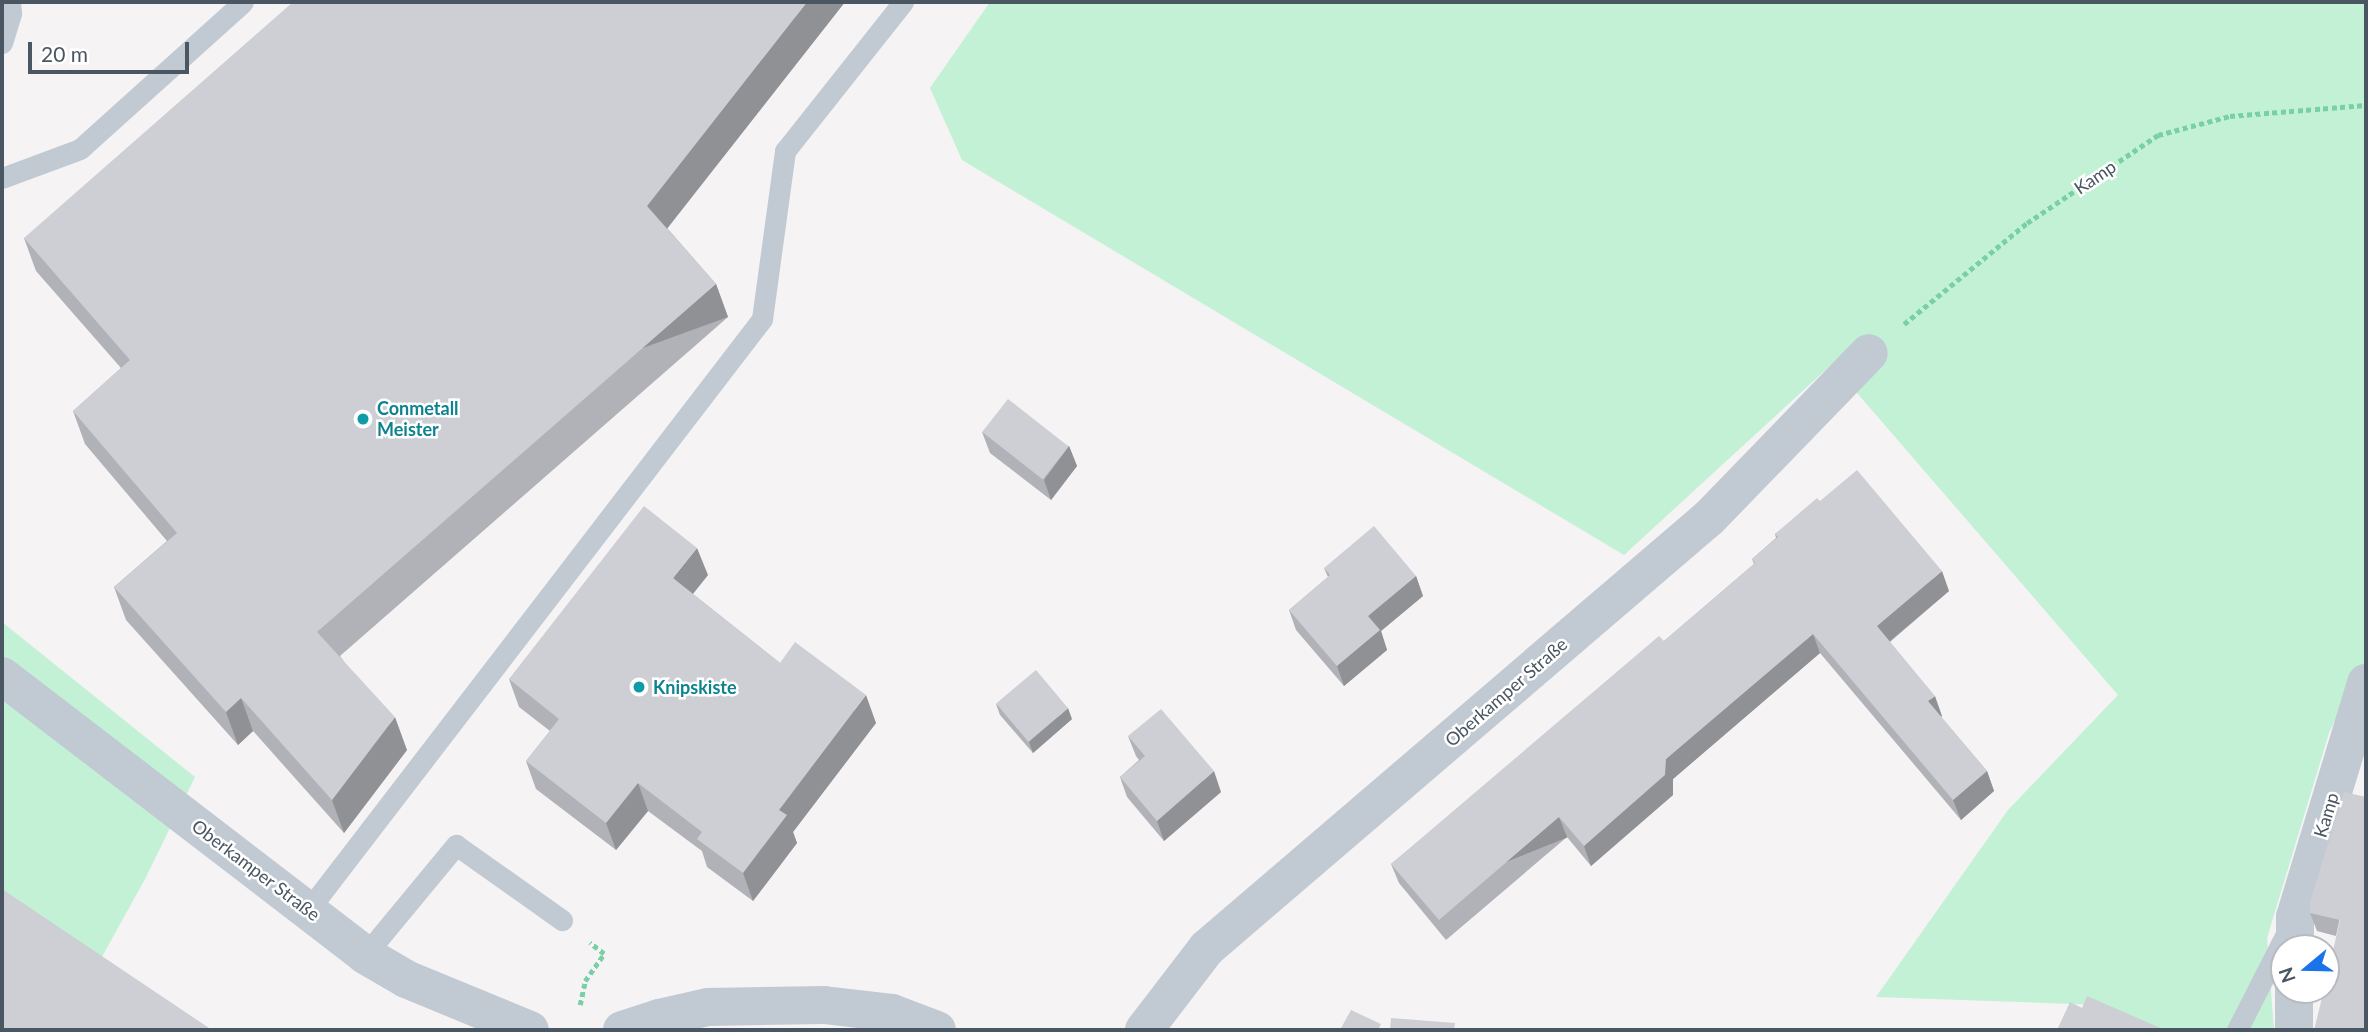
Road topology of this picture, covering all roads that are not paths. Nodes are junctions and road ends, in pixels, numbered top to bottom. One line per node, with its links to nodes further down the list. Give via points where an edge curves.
1 (10, 2): 4 (lane)
2 (243, 2): 5 (lane, via 80,149)
3 (903, 2): 9 (lane, via 785,151 761,319)
4 (2, 43)
5 (2, 178)
6 (1869, 353): 17 (street, Oberkamper Straße, via 1710,517 1207,948)
7 (2, 676): 9 (street, Oberkamper Straße)
8 (2366, 683): 11 (street, Kamp)
9 (309, 909): 12 (street, Oberkamper Straße)
10 (562, 920): 12 (lane, via 456,845)
11 (2295, 933): 18 (lane)
12 (365, 955): 14 (street, Oberkamper Straße, via 406,979)
13 (2294, 1004): 19 (street)
14 (530, 1030)
15 (622, 1030): 16 (street, via 708,1007 824,1004 892,1013)
16 (937, 1030)
17 (1144, 1030)
18 (2236, 1030)
19 (2294, 1030)

